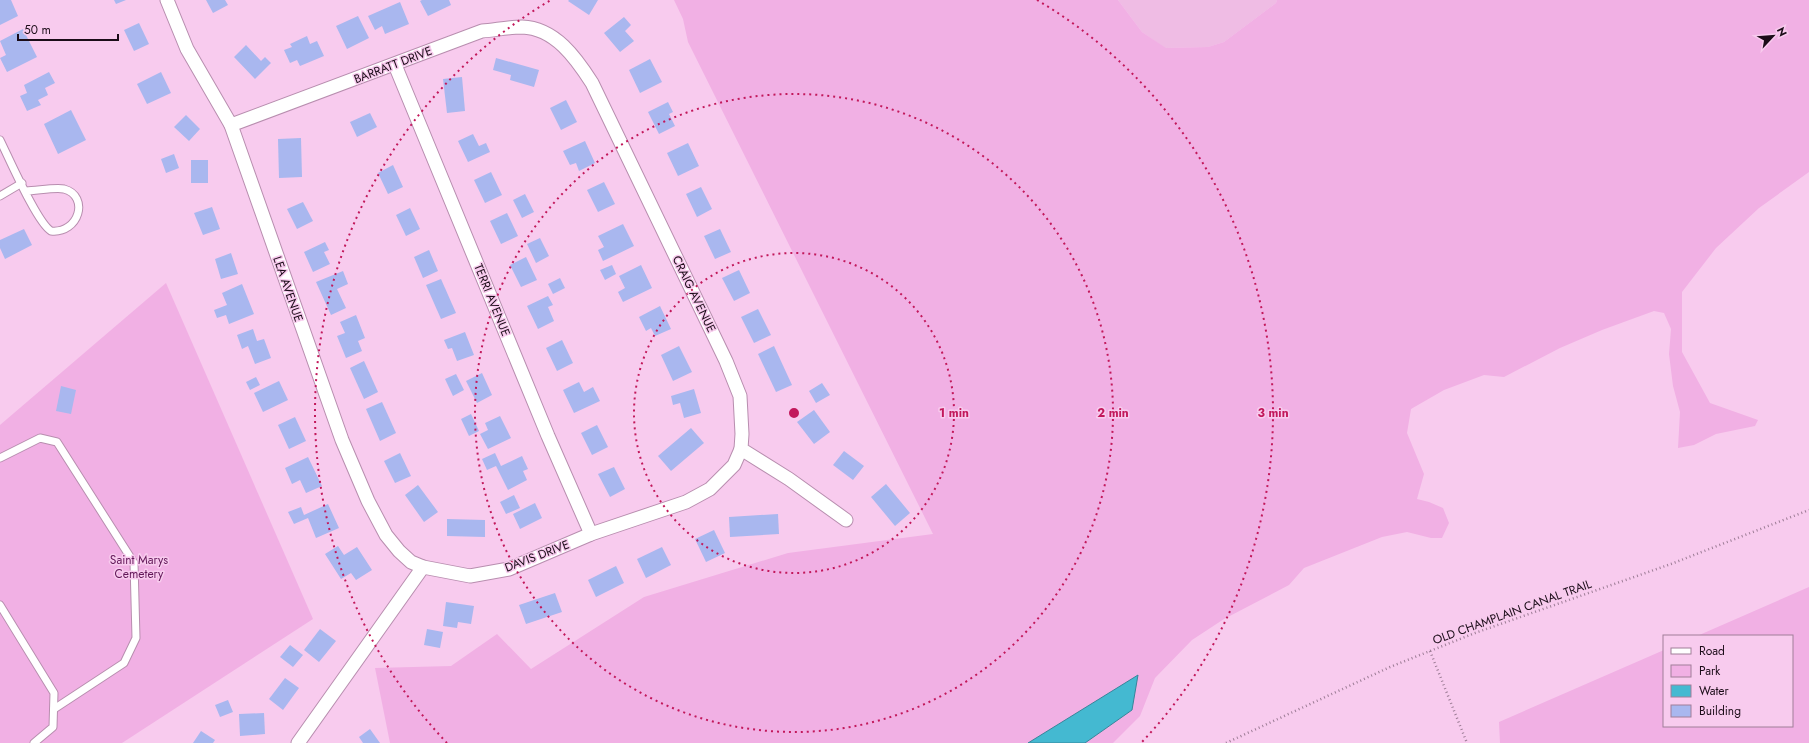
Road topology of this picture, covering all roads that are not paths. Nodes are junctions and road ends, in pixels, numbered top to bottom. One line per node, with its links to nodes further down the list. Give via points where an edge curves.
1 (167, 0): 4 (street, LEA AVENUE, via 187,49)
2 (557, 39): 3 (street, BARRATT DRIVE, via 536,29 522,27 482,31); 9 (street, CRAIG AVENUE, via 580,64 592,83 726,362 740,396)
3 (395, 65): 4 (street, BARRATT DRIVE); 12 (street, TERRI AVENUE)
4 (230, 125): 13 (street, LEA AVENUE, via 342,440 368,501 386,535 399,551 411,562)
5 (0, 140): 6 (lane)
6 (22, 183): 7 (lane); 8 (lane)
7 (26, 192): 7 (lane, via 44,226 52,231 64,230 71,226 79,215 74,196 64,189)
8 (0, 196)
9 (741, 449): 11 (street, via 789,479); 12 (street, DAVIS DRIVE, via 734,465 710,489 686,502)
10 (0, 458): 15 (lane, via 40,438 57,442 134,563 136,638 124,663)
11 (846, 520)
12 (591, 534): 13 (street, DAVIS DRIVE, via 509,569 470,576)
13 (423, 567): 17 (street)
14 (0, 605): 15 (lane, via 54,693)
15 (54, 709): 16 (lane, via 53,727)
16 (34, 743)
17 (298, 743)

